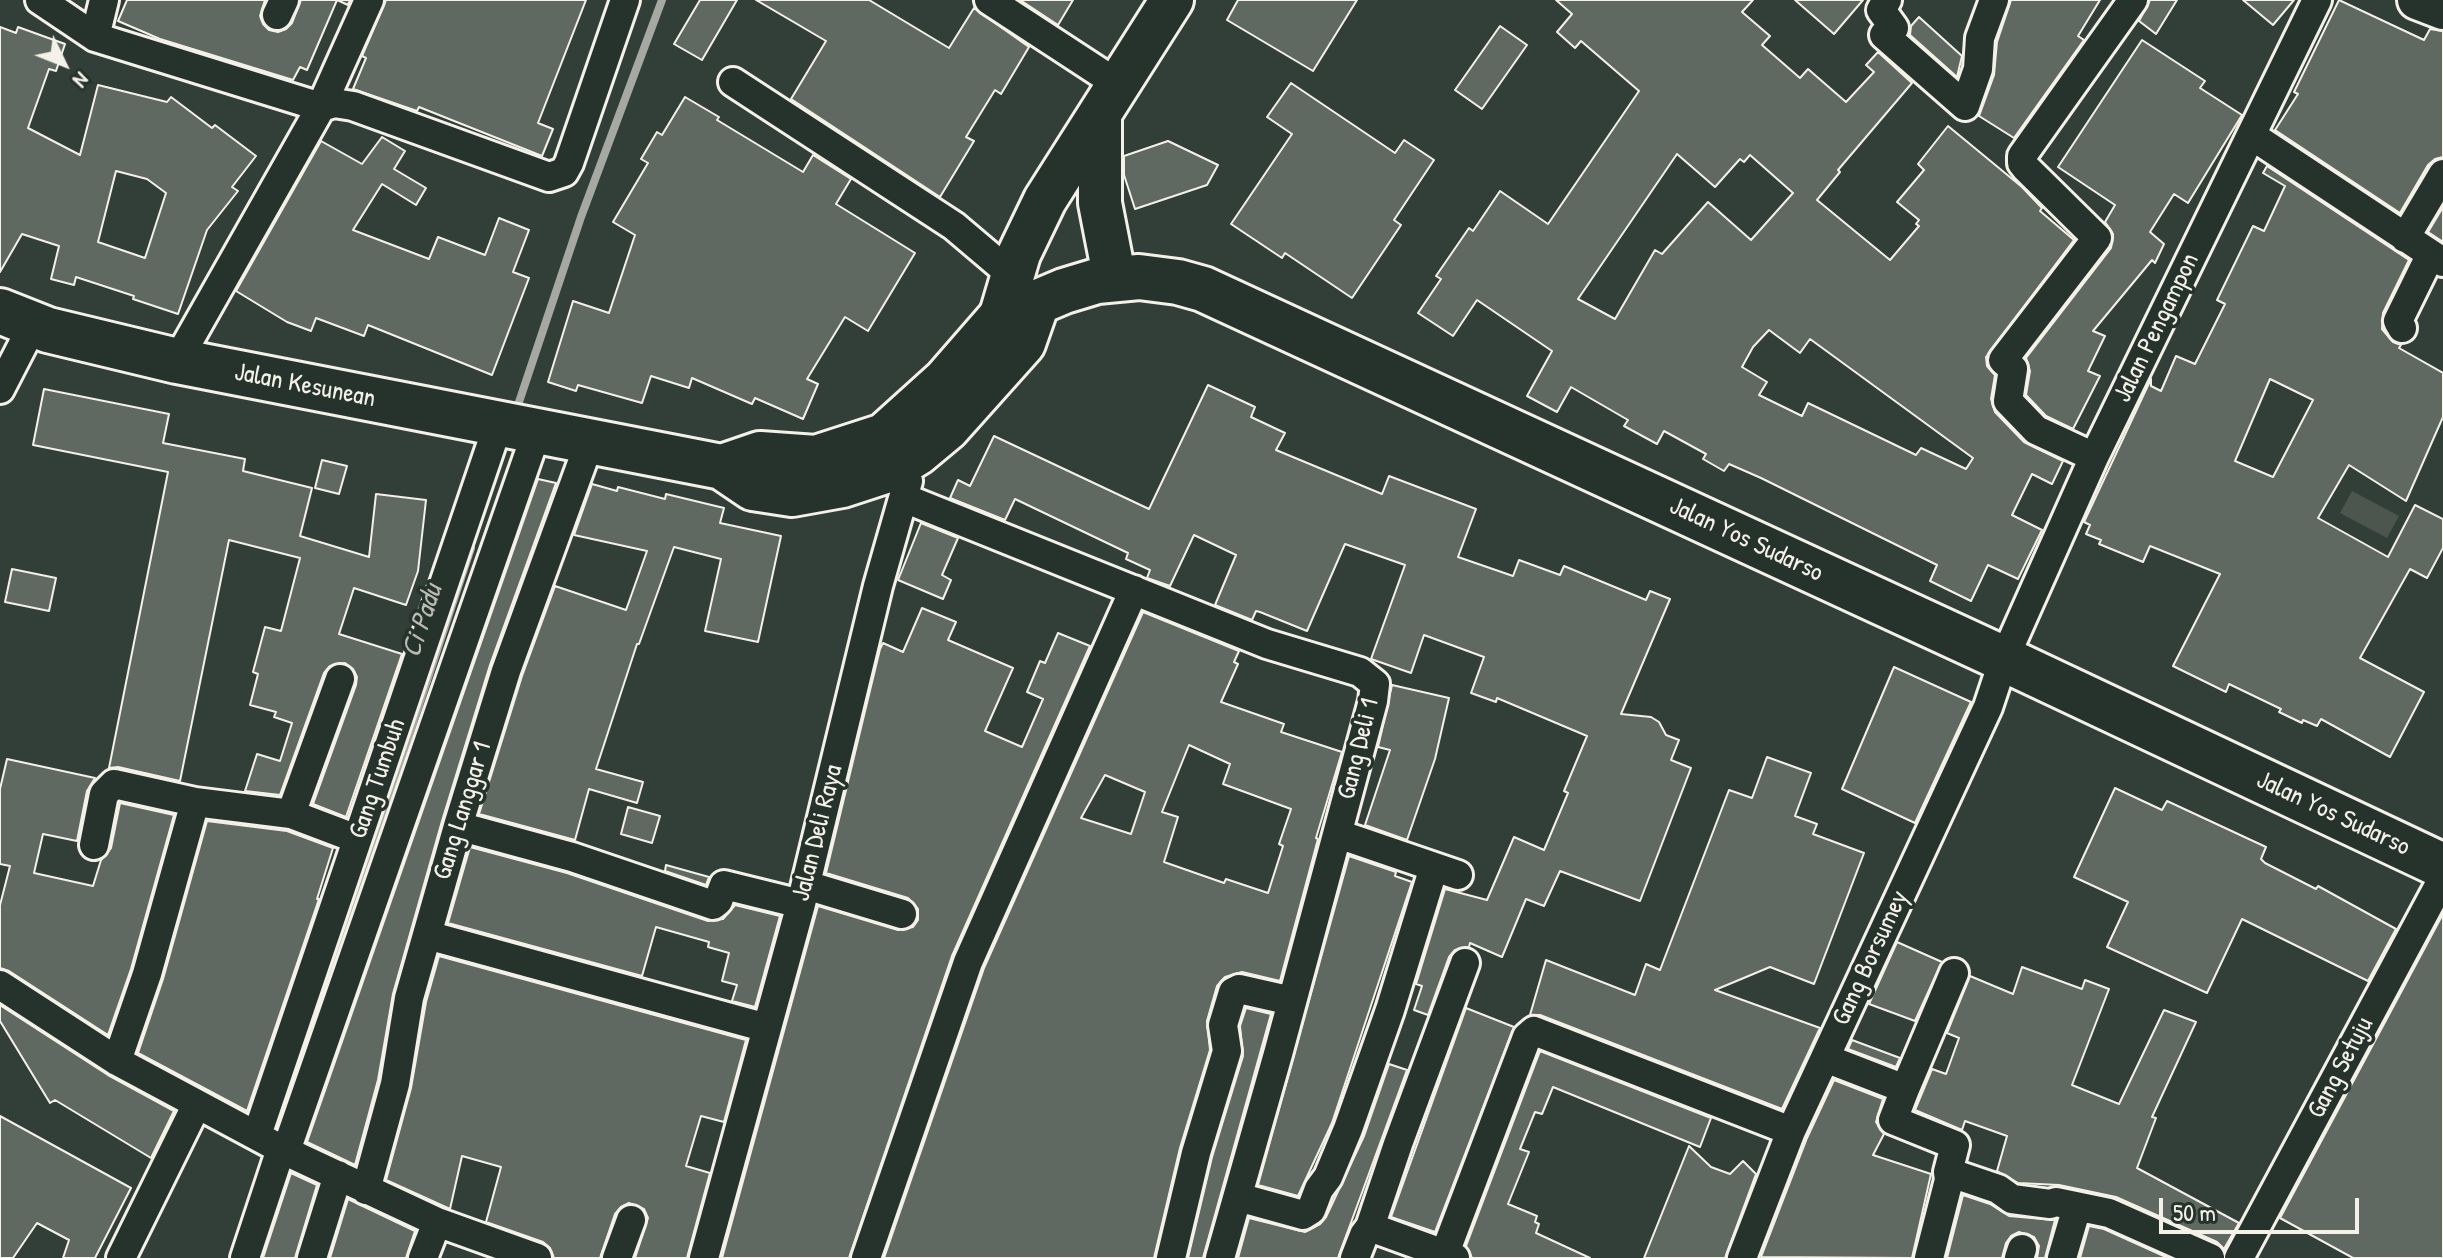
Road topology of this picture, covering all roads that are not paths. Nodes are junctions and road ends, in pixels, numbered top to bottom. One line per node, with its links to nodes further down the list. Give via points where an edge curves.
1 (40, 0): 13 (street)
2 (104, 0): 13 (street)
3 (369, 0): 16 (street)
4 (625, 0): 16 (street, via 569,163 557,176 353,106)
5 (989, 0): 15 (street)
6 (1172, 0): 15 (main road)
7 (1887, 0): 8 (street, via 1881,10 1894,28 1884,35 1965,106)
8 (1994, 0)
9 (2133, 0): 31 (street, via 2022,156 2026,168 2097,238 2003,360 2013,369 2008,401 2036,430)
10 (2317, 0): 17 (street, Jalan Pengampon)
11 (2417, 0): 12 (street)
12 (2443, 10)
13 (95, 37): 16 (street)
14 (733, 82): 22 (street, via 954,226)
15 (1110, 100): 21 (main road, via 1100,203); 22 (main road, via 1045,200 1019,254)
16 (321, 107): 25 (street)
17 (2251, 135): 19 (street); 31 (street, Jalan Pengampon)
18 (2443, 174): 19 (street)
19 (2405, 238): 20 (street)
20 (2437, 258): 24 (street, via 2398,321)
21 (1115, 280): 22 (highway, Jalan Yos Sudarso); 35 (highway, Jalan Yos Sudarso, via 1139,277 1203,289)
22 (1017, 299): 27 (highway, Jalan Yos Sudarso); 30 (highway, Jalan Yos Sudarso, via 1023,343 947,428)
23 (17, 318): 25 (highway, Jalan Kesunean); 26 (street)
24 (2402, 328)
25 (177, 361): 28 (highway, Jalan Kesunean)
26 (0, 389)
27 (917, 405): 30 (street, Jalan Deli Raya); 32 (highway, Jalan Yos Sudarso, via 884,436 816,458 760,454)
28 (518, 427): 29 (highway, Jalan Kesunean); 41 (street, Gang Tumbuh); 58 (street)
29 (602, 443): 32 (highway, Jalan Yos Sudarso); 39 (street, Gang Langgar 1, via 506,671)
30 (917, 453): 32 (highway, Jalan Yos Sudarso, via 891,469 792,494 753,488); 33 (street, Jalan Deli Raya)
31 (2094, 457): 35 (street, Jalan Pengampon)
32 (722, 467)
33 (904, 498): 34 (street, Gang Deli 1); 45 (street, Jalan Deli Raya)
34 (1134, 590): 40 (street, Gang Deli 1, via 1267,644 1360,672 1375,684); 77 (street, via 968,962)
35 (2004, 659): 43 (highway, Jalan Yos Sudarso); 53 (street, Gang Borsumey, via 1988,707)
36 (340, 679): 38 (street)
37 (195, 802): 38 (street); 42 (street, via 114,784 104,794); 54 (street)
38 (291, 814): 41 (street)
39 (458, 826): 45 (street, via 572,857 713,905 724,885); 47 (street, Gang Langgar 1)
40 (1338, 834): 51 (street, Gang Deli 1); 62 (street, via 1446,871 1348,1129 1311,1210 1303,1215)
41 (357, 839): 58 (street, Gang Tumbuh)
42 (94, 845)
43 (2443, 866)
44 (2443, 878): 83 (street, Gang Setuju)
45 (804, 895): 46 (street); 52 (street, Jalan Deli Raya)
46 (902, 914)
47 (427, 935): 52 (street); 61 (street, Gang Langgar 1)
48 (1465, 963): 66 (street)
49 (1954, 973): 55 (street)
50 (0, 985): 54 (street)
51 (1292, 1001): 62 (street, Gang Deli 1); 78 (street, via 1233,992 1223,1025 1227,1051)
52 (767, 1028): 76 (street, Jalan Deli Raya)
53 (1825, 1058): 55 (street); 57 (street, Gang Borsumey)
54 (117, 1061): 56 (street)
55 (1905, 1089): 59 (street, via 1893,1120 1955,1145)
56 (196, 1106): 58 (street); 71 (street)
57 (1791, 1131): 67 (street, via 1534,1031 1527,1037); 81 (street, Gang Borsumey)
58 (271, 1143): 60 (street); 72 (street)
59 (1948, 1172): 63 (street, via 2012,1199); 70 (street)
60 (338, 1175): 61 (street); 73 (street)
61 (366, 1190): 65 (street)
62 (1238, 1197): 79 (street, Gang Deli 1)
63 (2077, 1207): 69 (street, via 2109,1213); 82 (street)
64 (631, 1220): 75 (street)
65 (437, 1222): 68 (street); 74 (street)
66 (1370, 1227): 67 (street); 80 (street)
67 (1450, 1255)
68 (526, 1256)
69 (2195, 1256)
70 (1933, 1257)
71 (121, 1258)
72 (245, 1258)
73 (312, 1258)
74 (423, 1258)
75 (617, 1258)
76 (704, 1258)
77 (866, 1258)
78 (1171, 1258)
79 (1220, 1258)
80 (1355, 1258)
81 (1742, 1258)
82 (2062, 1258)
83 (2239, 1258)

